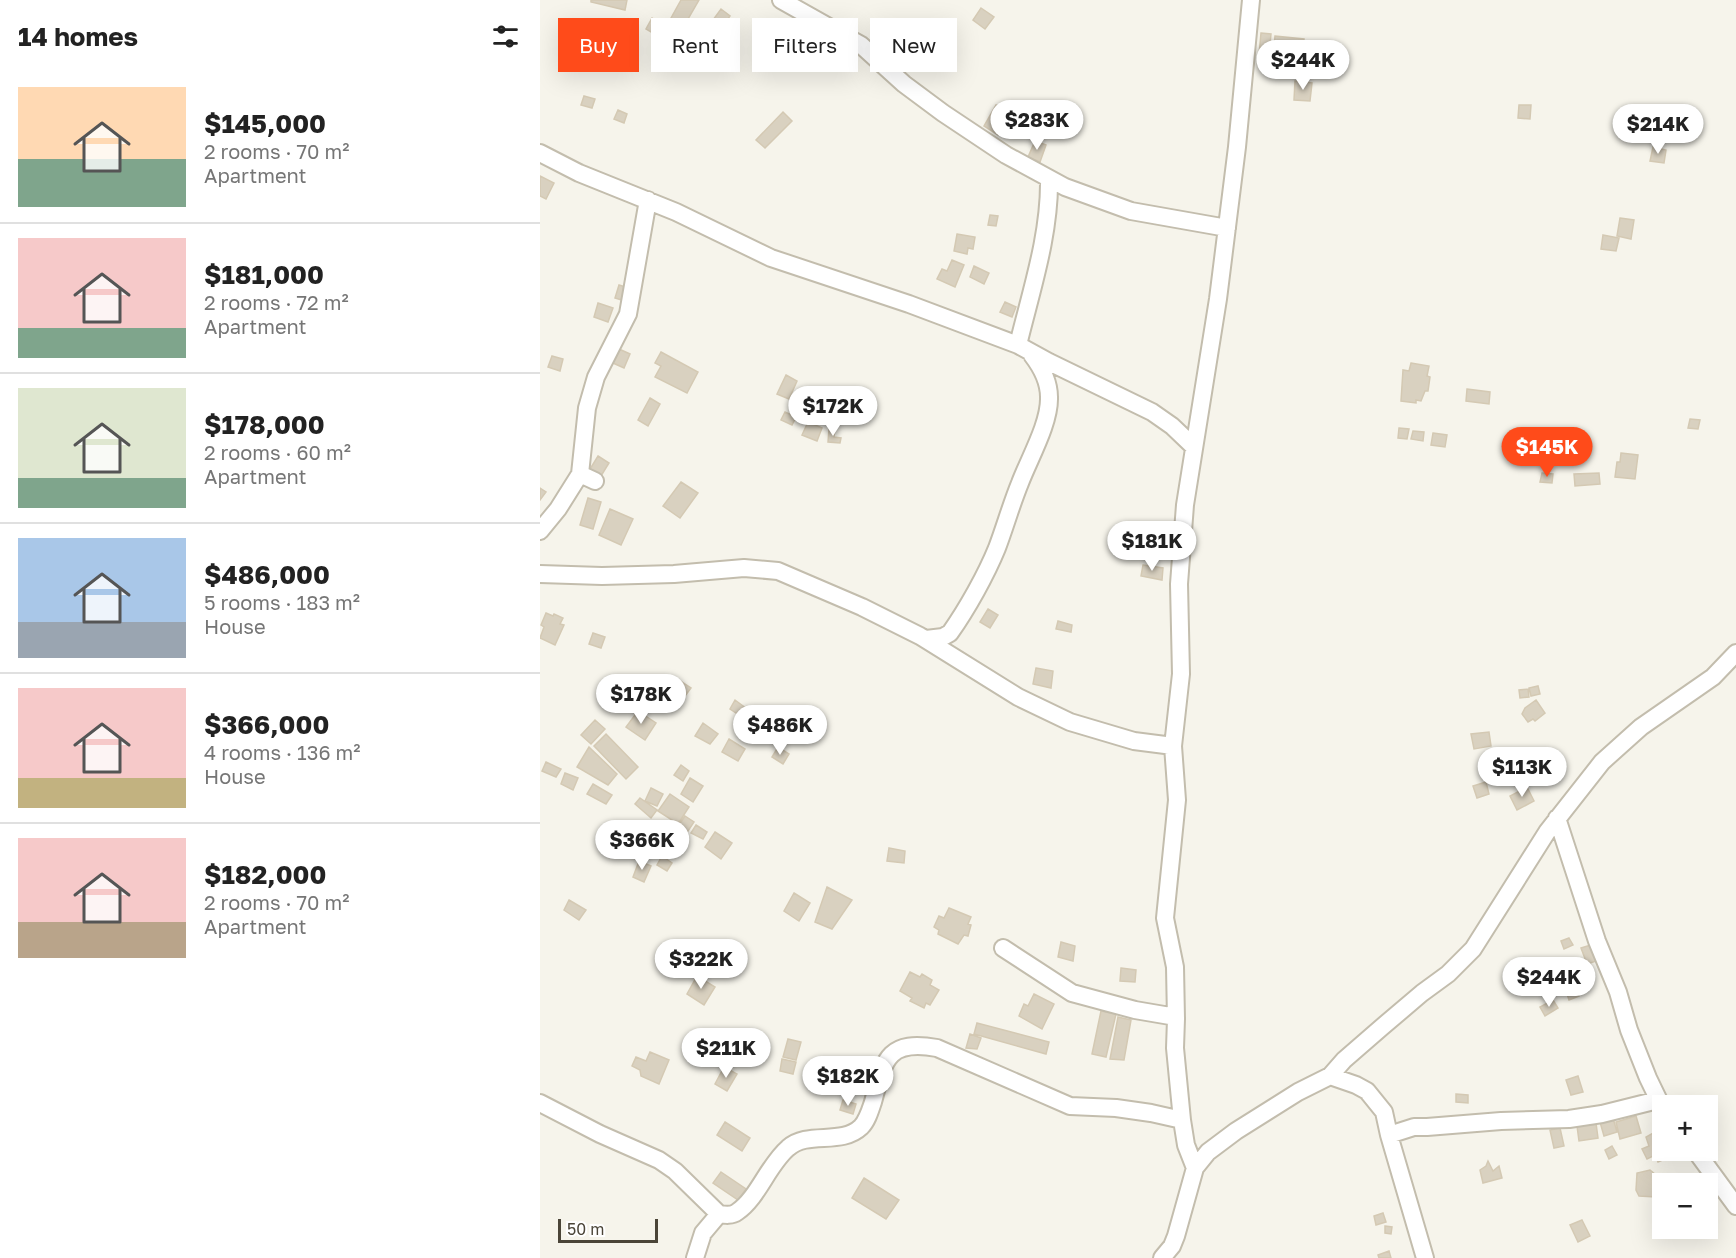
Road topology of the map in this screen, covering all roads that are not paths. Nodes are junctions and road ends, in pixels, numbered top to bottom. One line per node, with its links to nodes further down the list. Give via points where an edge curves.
1 (781, 0): 4 (street, via 861,45 943,113)
2 (1251, 0): 6 (street)
3 (540, 153): 5 (street)
4 (1049, 179): 6 (street, via 1131,211); 7 (street)
5 (648, 200): 7 (street, via 771,258); 9 (street, via 628,314 598,371 587,408 587,478)
6 (1227, 228): 8 (street)
7 (1023, 347): 8 (street, via 1152,412); 11 (street, via 1048,383 1050,399 1043,426 996,550 977,587 950,633)
8 (1194, 447): 13 (street, via 1181,546 1181,674)
9 (540, 531)
10 (540, 574): 11 (street, via 602,576 768,569 862,607)
11 (926, 639): 13 (street, via 985,678 1070,722 1134,741)
12 (1736, 653): 14 (street, via 1713,677 1621,744)
13 (1173, 746): 16 (street, via 1177,800 1165,918 1175,967)
14 (1557, 818): 17 (street, via 1473,949); 18 (street, via 1629,1030)
15 (1003, 948): 16 (street, via 1072,993)
16 (1176, 1017): 21 (street)
17 (1330, 1076): 22 (street, via 1367,1091 1384,1112); 24 (street)
18 (1657, 1095)
19 (540, 1103): 28 (street, via 659,1160)
20 (1652, 1105): 22 (street, via 1569,1119 1414,1126)
21 (1182, 1120): 23 (street); 28 (street, via 1116,1108 1070,1106 937,1048 906,1046 892,1053 884,1063 872,1107 862,1126 845,1135 792,1144 736,1213)
22 (1389, 1135): 33 (street)
23 (1186, 1145): 24 (street, via 1201,1155); 26 (street)
24 (1214, 1146): 26 (street)
25 (1703, 1161): 27 (street)
26 (1196, 1168): 29 (street)
27 (1736, 1206)
28 (719, 1214): 30 (street, via 703,1233)
29 (1176, 1236): 31 (street); 32 (street)
30 (695, 1258)
31 (1162, 1258)
32 (1183, 1258)
33 (1425, 1258)

